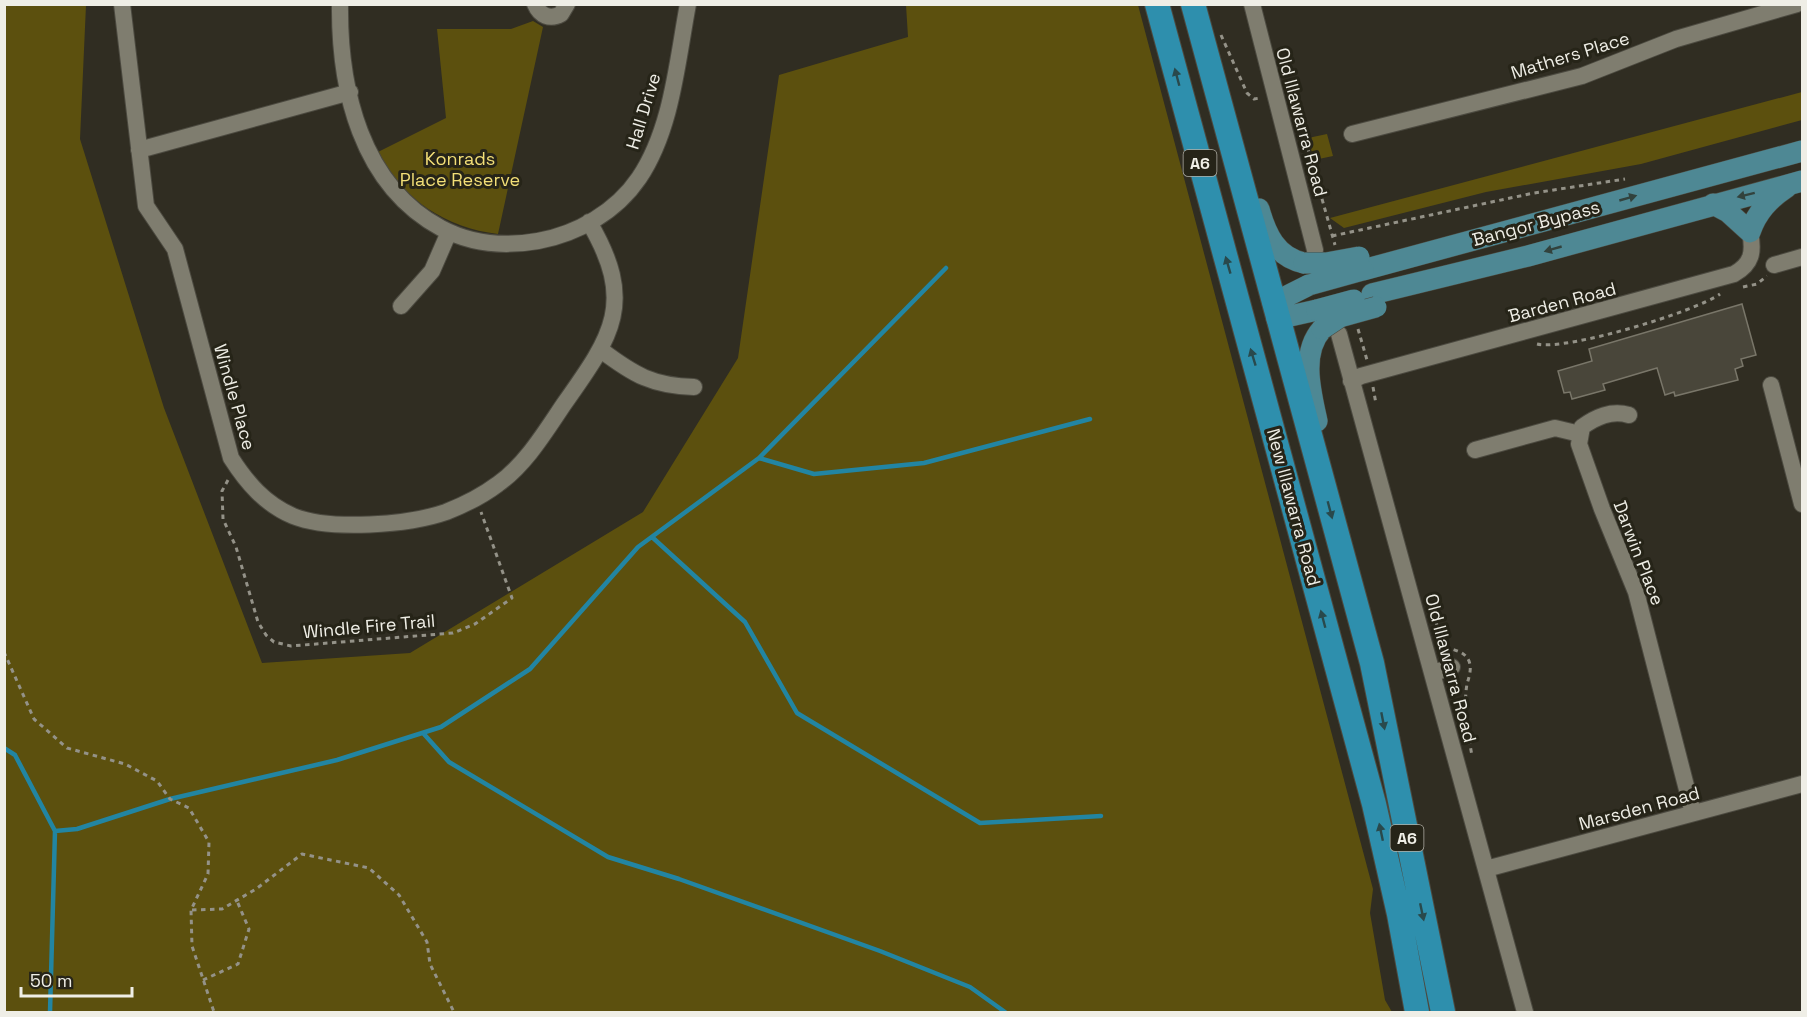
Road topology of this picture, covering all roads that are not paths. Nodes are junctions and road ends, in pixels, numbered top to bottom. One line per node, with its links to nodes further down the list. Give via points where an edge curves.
1 (122, 4): 13 (street, Windle Place)
2 (340, 4): 10 (street, Hall Drive)
3 (535, 4): 4 (street, via 541,14 551,17 561,14)
4 (567, 4)
5 (687, 4): 17 (street, Hall Drive, via 674,80 656,147 627,192)
6 (1157, 4): 26 (highway, New Illawarra Road / A6, one-way to 6)
7 (1251, 4): 20 (street, Old Illawarra Road)
8 (1797, 4): 11 (street, Mathers Place, via 1676,39 1582,76)
9 (1196, 16): 12 (highway, New Illawarra Road / A6)
10 (350, 92): 13 (street); 18 (street, Hall Drive, via 367,150 387,184 417,213)
11 (1352, 134)
12 (1232, 147): 20 (main road, via 1251,171 1271,240 1283,254); 25 (highway, New Illawarra Road / A6)
13 (139, 150): 28 (street, Windle Place, via 146,206 175,249 231,458 250,486 278,508 309,521 344,524 411,520 444,512 475,498 500,483 523,461)
14 (1803, 151): 22 (main road, Bangor Bypass, one-way to 14, via 1471,241)
15 (1797, 182): 16 (main road, Bangor Bypass, one-way to 16); 19 (main road, via 1766,204 1755,217)
16 (1713, 204): 19 (main road); 27 (main road, Bangor Bypass, one-way to 27, bridge, via 1374,301)
17 (590, 222): 18 (street, Hall Drive, via 564,234 521,244 480,242); 28 (street, Windle Place, via 608,259 615,291 612,323)
18 (449, 232): 24 (street, via 432,271)
19 (1750, 232): 29 (street, Barden Road, via 1753,256 1745,268 1734,274 1375,382)
20 (1309, 256): 22 (main road, bridge, via 1326,263)
21 (1803, 257): 23 (street)
22 (1361, 263): 25 (main road, Bangor Bypass, bridge, via 1309,285)
23 (1774, 265)
24 (401, 306)
25 (1275, 311): 26 (highway); 27 (main road, Bangor Bypass); 35 (highway, New Illawarra Road / A6)
26 (1245, 324): 42 (highway, New Illawarra Road / A6, one-way to 26, via 1374,804)
27 (1326, 324): 29 (street, Old Illawarra Road); 35 (main road, via 1312,346 1310,362 1312,398 1324,447)
28 (601, 350): 31 (street, via 655,383)
29 (1352, 381): 38 (street, Old Illawarra Road)
30 (1771, 385): 36 (street)
31 (694, 387)
32 (1629, 414): 33 (street, via 1596,417 1582,427)
33 (1580, 434): 34 (street, via 1555,428); 40 (street, Darwin Place, via 1579,444 1602,509 1636,592)
34 (1476, 450)
35 (1320, 473): 43 (highway, New Illawarra Road / A6, one-way to 43, via 1372,663)
36 (1803, 504)
37 (1452, 667): 38 (street)
38 (1433, 672): 41 (street, Old Illawarra Road)
39 (1803, 784): 40 (street, Marsden Road)
40 (1693, 813): 41 (street, Marsden Road)
41 (1486, 869): 44 (street, Old Illawarra Road)
42 (1417, 1012)
43 (1443, 1012)
44 (1525, 1012)

